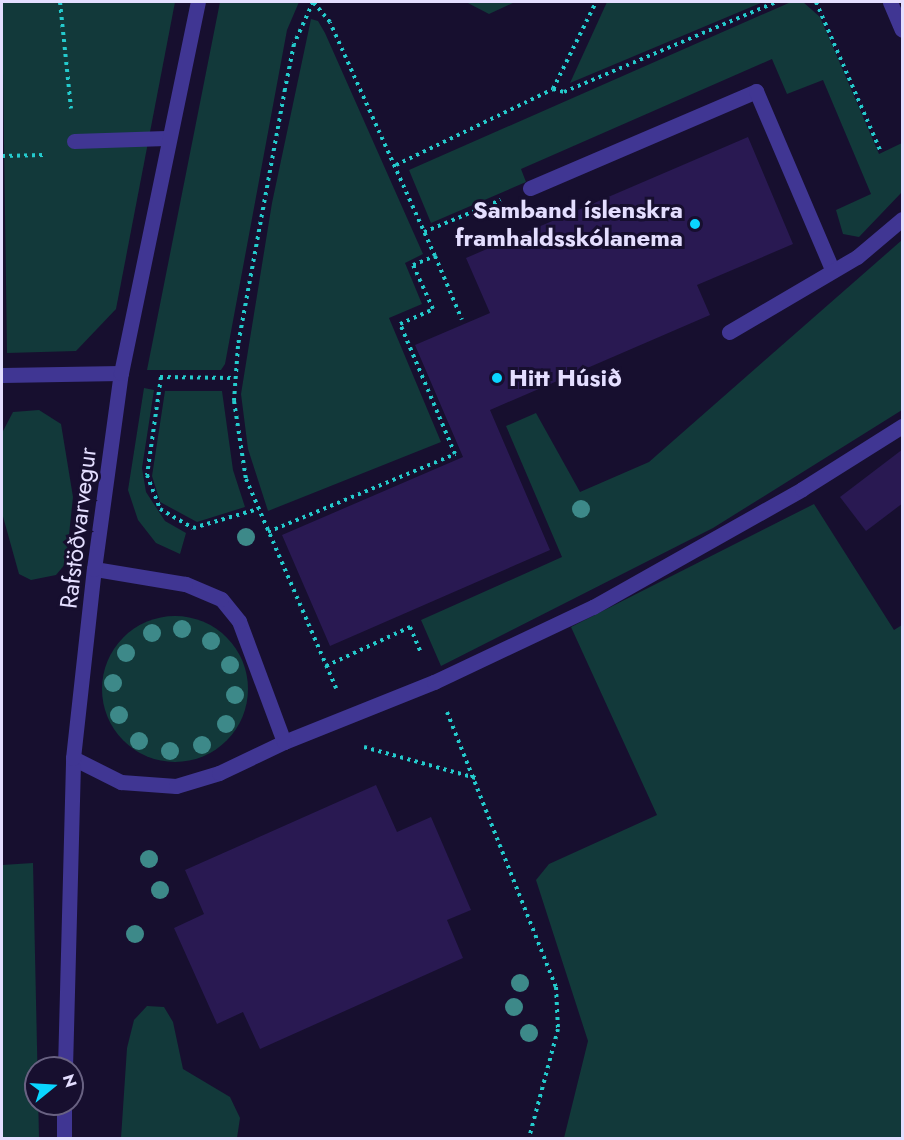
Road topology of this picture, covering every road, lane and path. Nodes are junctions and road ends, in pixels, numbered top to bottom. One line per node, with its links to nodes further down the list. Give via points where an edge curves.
1 (60, 2): 11 (path)
2 (198, 2): 10 (street, Rafstöðvarvegur)
3 (313, 2): 14 (path, via 330,22); 25 (path, via 289,67)
4 (596, 2): 9 (path)
5 (776, 2): 9 (path, via 564,92)
6 (816, 2): 12 (path)
7 (890, 2): 8 (street)
8 (903, 30)
9 (553, 89): 14 (path)
10 (166, 138): 11 (street); 22 (street, Rafstöðvarvegur)
11 (74, 141): 13 (path, via 52,155)
12 (880, 150)
13 (2, 156)
14 (396, 165): 17 (path)
15 (530, 188): 17 (path); 19 (street, via 756,91)
16 (903, 219): 19 (street, via 864,252)
17 (424, 232): 18 (path)
18 (435, 256): 20 (path); 28 (path, via 413,265 433,309 400,324 455,454)
19 (832, 269): 21 (street)
20 (462, 320)
21 (729, 332)
22 (121, 373): 23 (street); 24 (path); 29 (street, Rafstöðvarvegur)
23 (2, 375)
24 (161, 377): 25 (path); 27 (path, via 147,475 160,509 193,528)
25 (235, 378): 27 (path, via 240,450)
26 (903, 426): 32 (street, via 802,489 593,607)
27 (258, 509): 28 (path)
28 (268, 532): 30 (path)
29 (94, 569): 33 (street, via 185,584 221,599 239,621); 34 (street, Rafstöðvarvegur)
30 (316, 642)
31 (326, 666): 32 (path, via 410,627)
32 (434, 682): 33 (street); 38 (path, via 540,936 556,987 558,1029)
33 (284, 742): 34 (street, via 219,773 176,786 121,783)
34 (73, 758): 35 (street, Rafstöðvarvegur)
35 (65, 1056)
36 (64, 1116): 37 (street)
37 (64, 1138)
38 (529, 1138)

